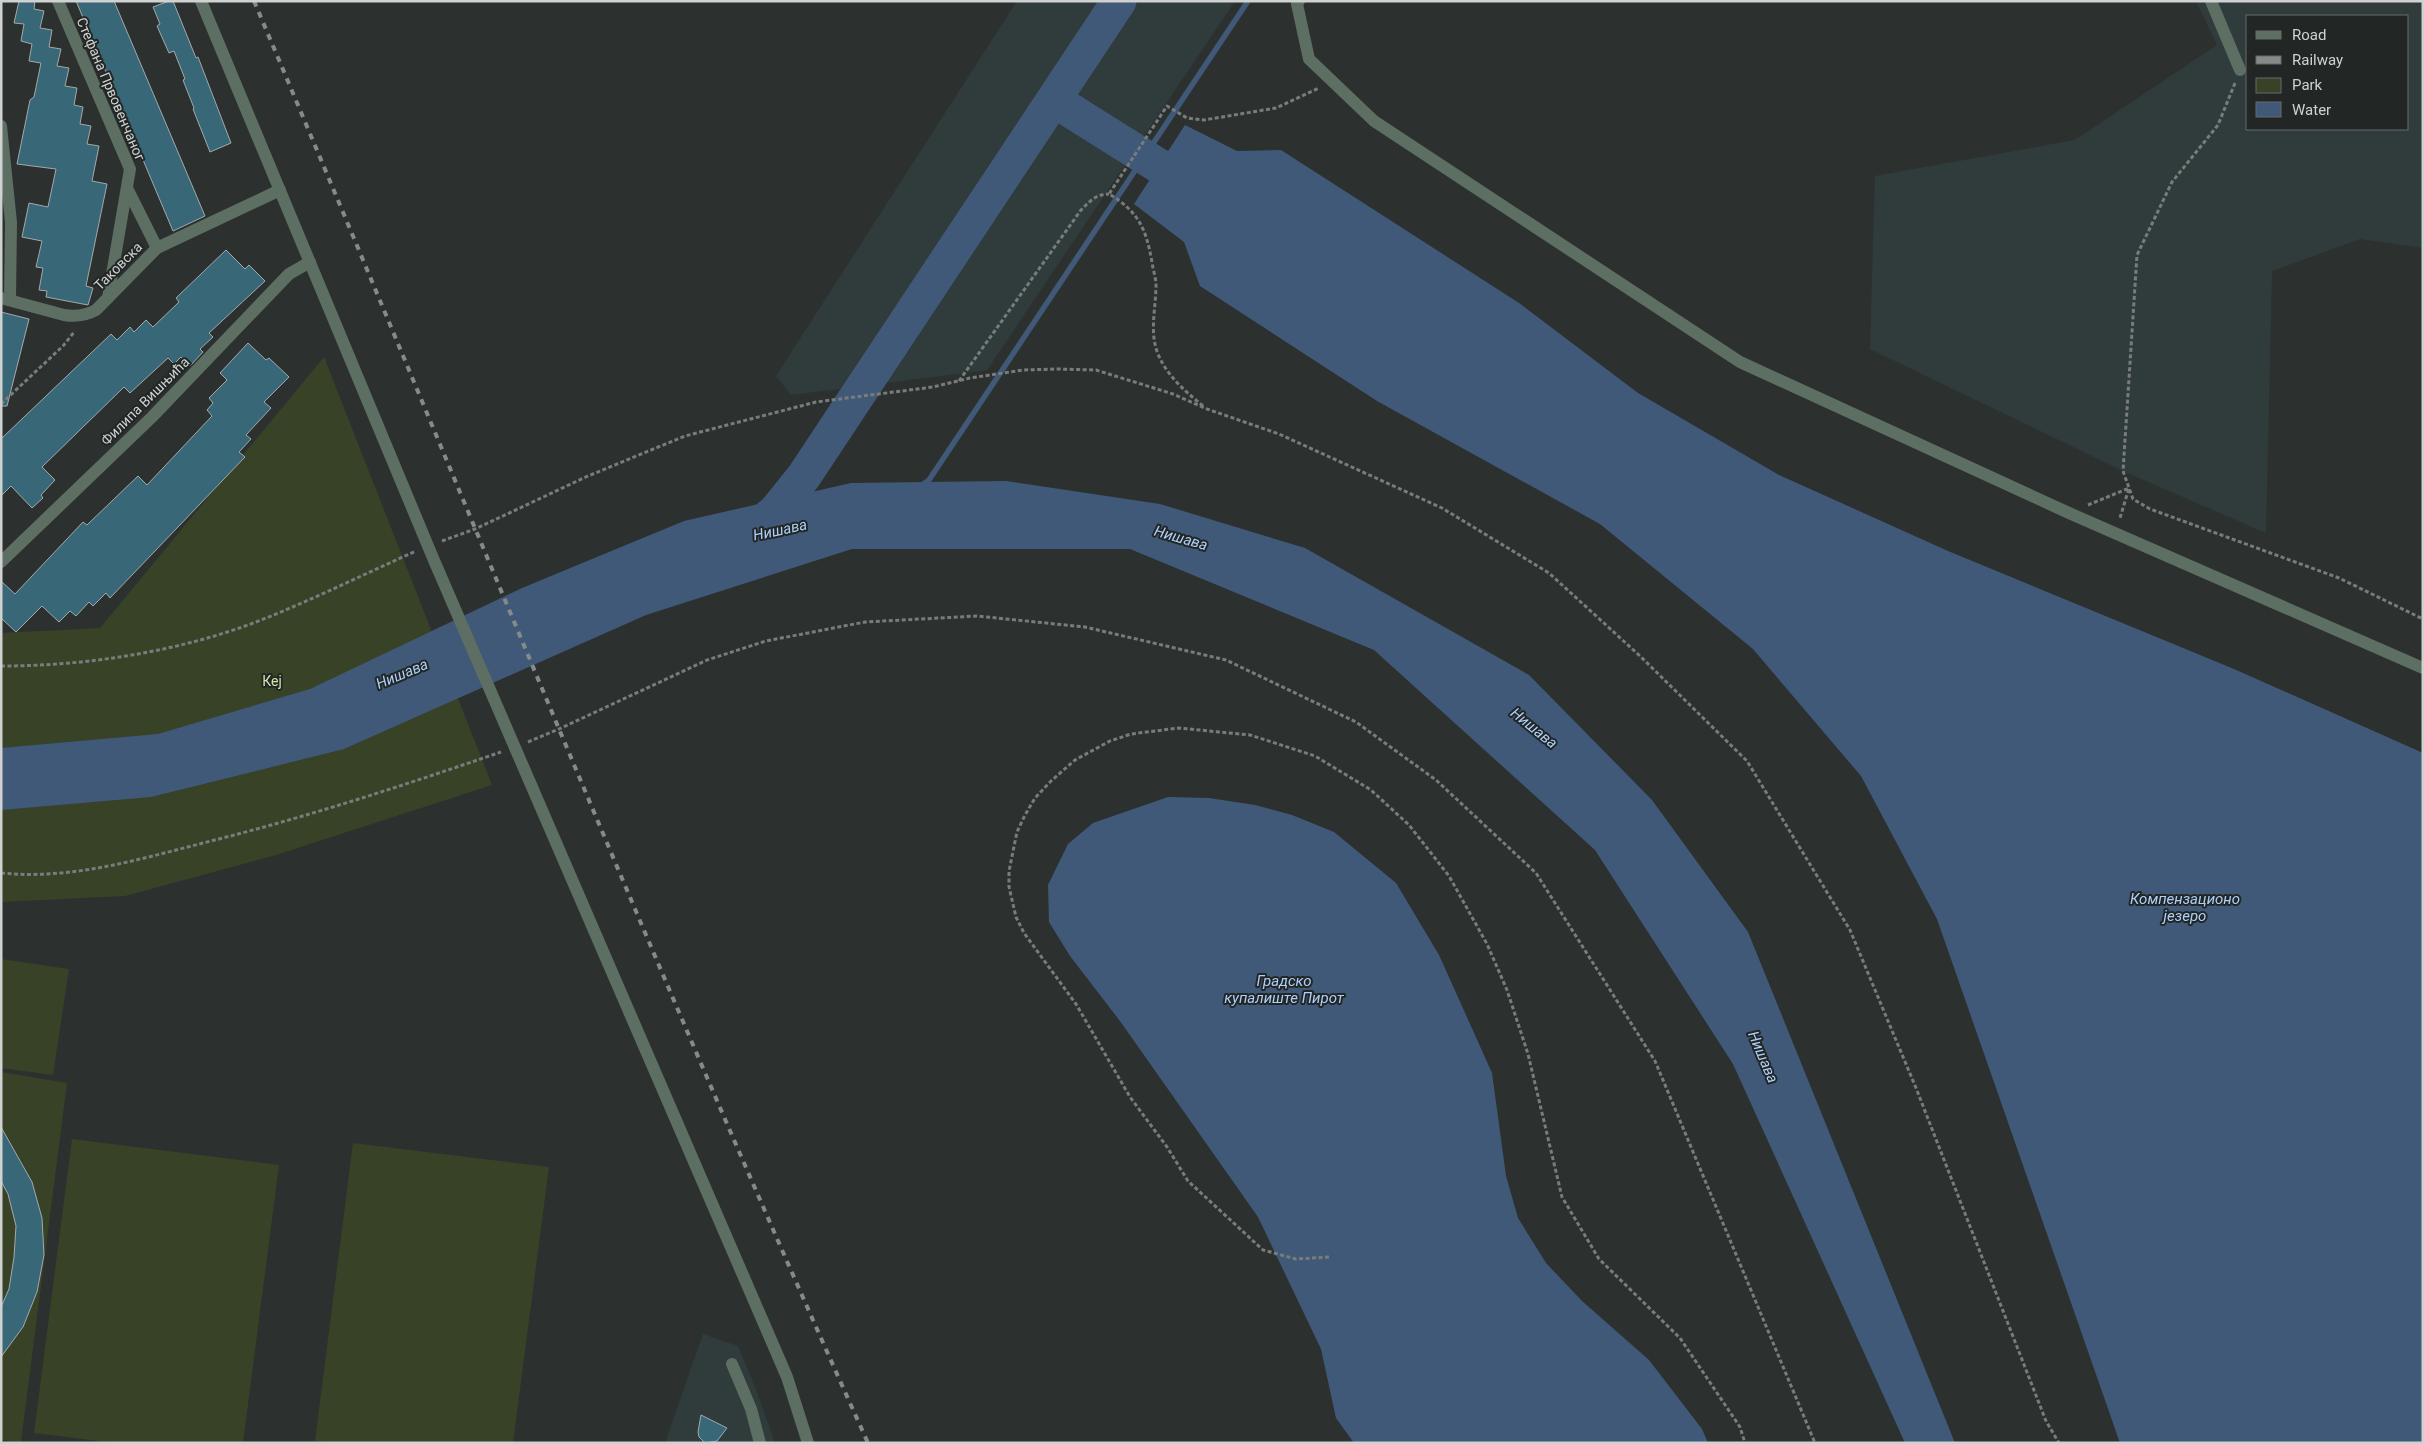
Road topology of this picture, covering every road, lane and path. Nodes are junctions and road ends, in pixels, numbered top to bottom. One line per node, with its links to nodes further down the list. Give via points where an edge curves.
1 (58, 1): 8 (street, Стефана Првовенчаног, via 130,169)
2 (201, 1): 9 (street)
3 (1299, 1): 6 (street, via 1309,59)
4 (2211, 1): 5 (street)
5 (2240, 70): 20 (path, via 2218,125 2172,182 2137,255 2123,471)
6 (1331, 80): 10 (path, via 1276,108 1204,120 1187,118 1167,106); 21 (street, via 1374,121 1740,362)
7 (1, 126): 14 (street, via 11,222)
8 (128, 190): 11 (street, Стефана Првовенчаног); 13 (street, Стефана Првовенчаног)
9 (280, 190): 11 (street, Таковска); 12 (street)
10 (1109, 194): 16 (path, via 1100,194 1081,210); 19 (path, via 1126,204 1139,220 1149,242 1156,284 1153,325 1158,354 1178,386)
11 (157, 248): 13 (street, Таковска)
12 (310, 262): 23 (street, Филипа Вишњића, via 289,274 152,417); 26 (street)
13 (108, 298): 15 (street, Таковска)
14 (6, 299): 15 (street, via 64,315)
15 (90, 313): 18 (path, via 63,346)
16 (959, 381): 17 (path); 19 (path, via 1023,370 1096,370 1173,394)
17 (816, 402)
18 (1, 404)
19 (1207, 409): 34 (path, via 1279,434 1442,508 1549,573 1640,656 1747,762 1850,930 1916,1088 2046,1421)
20 (2129, 488): 21 (path); 22 (path); 24 (path, via 2133,499 2150,509 2339,578)
21 (2069, 513): 22 (street)
22 (2115, 533): 25 (street)
23 (1, 562)
24 (2423, 619)
25 (2423, 668)
26 (514, 747): 27 (path, via 295,820 121,864 66,873); 31 (street, via 787,1377); 33 (path, via 707,660 766,641 865,622 977,616 1085,627 1226,660 1356,722 1436,780 1536,874 1654,1061)
27 (1, 873)
28 (1329, 1257): 32 (path, via 1296,1259 1263,1250 1188,1181 1130,1096 1076,1004 1016,918 1009,871 1017,832 1025,815 1051,781 1075,760 1110,741 1131,734 1179,728 1250,735 1315,756 1371,790 1408,825 1449,876 1487,944 1507,990 1528,1054 1562,1197 1599,1259 1680,1338 1740,1427)
29 (732, 1364): 30 (street, via 751,1409)
30 (760, 1443)
31 (808, 1443)
32 (1745, 1443)
33 (1815, 1443)
34 (2059, 1443)

